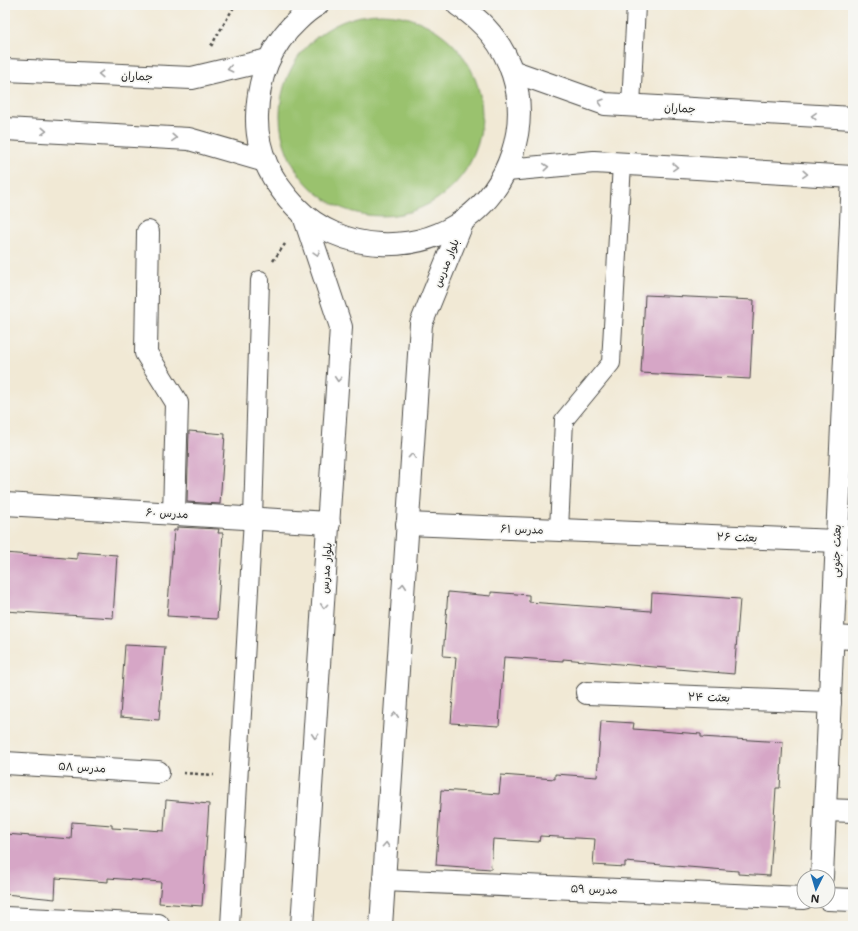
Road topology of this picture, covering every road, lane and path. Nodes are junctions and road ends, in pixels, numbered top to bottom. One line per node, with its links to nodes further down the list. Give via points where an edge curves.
1 (235, 5): 8 (path)
2 (636, 5): 9 (lane)
3 (314, 6): 5 (street, via 286,31)
4 (466, 8): 7 (street, via 496,40)
5 (268, 60): 8 (street, جماران, one-way to 8); 12 (street, via 258,93 257,128)
6 (5, 70): 8 (street, جماران, one-way to 6)
7 (512, 71): 9 (street, جماران, one-way to 7, via 605,104); 14 (street, via 519,104 517,138)
8 (192, 78)
9 (631, 106): 10 (street, جماران, one-way to 9)
10 (853, 118)
11 (5, 129): 12 (street, one-way to 12, via 189,139)
12 (264, 161): 16 (street, via 281,191)
13 (622, 164): 14 (street, one-way to 13, via 594,162); 15 (street, one-way to 15); 26 (lane, via 611,363 564,420)
14 (507, 170): 17 (street, via 489,199)
15 (853, 177): 20 (street, بعثت جنوبی)
16 (304, 216): 17 (street, via 334,234 366,244 400,245 433,237); 19 (path); 24 (street, بلوار مدرس, one-way to 24, via 341,327)
17 (463, 221): 25 (street, بلوار مدرس, one-way to 17, via 421,324)
18 (148, 232): 22 (street, via 146,353 177,403)
19 (260, 280): 23 (lane)
20 (848, 387): 28 (street, بعثت جنوبی)
21 (5, 504): 22 (street, مدرس ۶۰)
22 (174, 514): 23 (street, مدرس ۶۰)
23 (253, 518): 24 (street, مدرس ۶۰); 34 (lane)
24 (329, 523): 45 (street, بلوار مدرس, one-way to 45)
25 (407, 524): 26 (street, مدرس ۶۱); 38 (street, بلوار مدرس, one-way to 25)
26 (559, 530): 27 (street, مدرس ۶۱)
27 (637, 533): 28 (street, بعثت ۲۶)
28 (837, 541): 29 (street, بعثت جنوبی)
29 (843, 637): 31 (street, بعثت جنوبی)
30 (587, 693): 31 (street, بعثت ۲۴)
31 (830, 702): 35 (street, بعثت جنوبی)
32 (5, 763): 33 (street, مدرس ۵۸)
33 (158, 772): 34 (path)
34 (238, 776): 44 (lane)
35 (825, 810): 36 (street); 37 (street, بعثت جنوبی)
36 (853, 812)
37 (822, 869)
38 (384, 880): 39 (street, مدرس ۵۹); 46 (street, بلوار مدرس)
39 (796, 898)
40 (836, 899): 41 (street)
41 (853, 900)
42 (5, 918): 43 (street)
43 (158, 925)
44 (230, 926)
45 (302, 926)
46 (381, 926)

